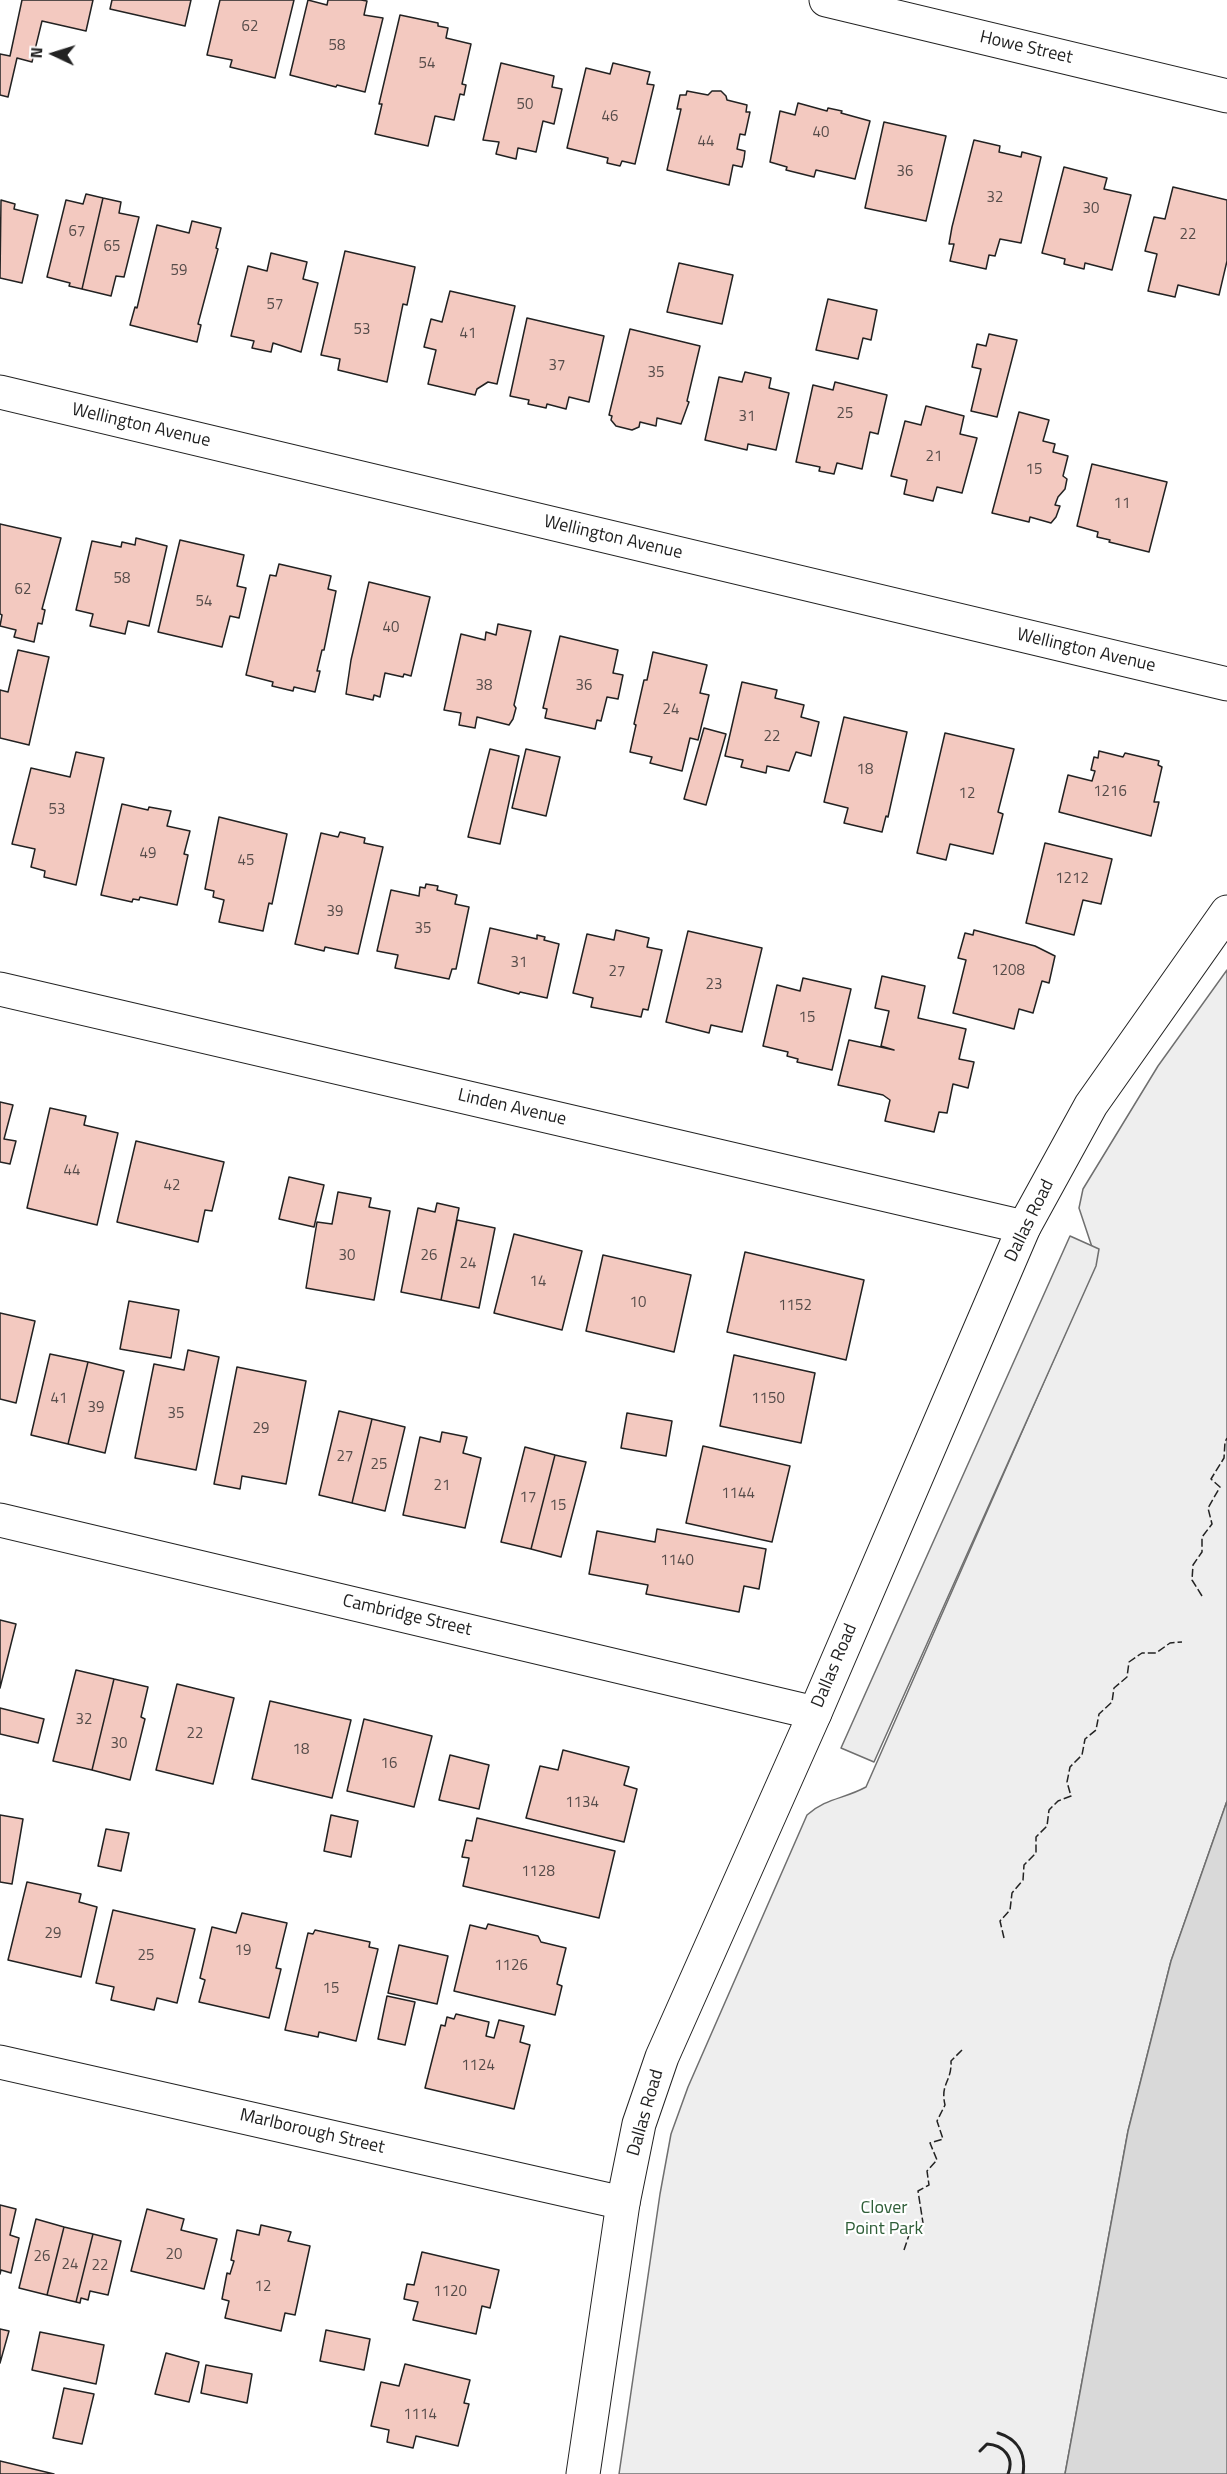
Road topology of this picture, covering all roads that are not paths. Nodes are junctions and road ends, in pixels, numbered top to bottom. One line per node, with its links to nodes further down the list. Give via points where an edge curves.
1 (826, 0): 2 (street, Howe Street)
2 (1227, 96)
3 (0, 392): 4 (street, Wellington Avenue)
4 (1227, 684)
5 (1227, 912): 7 (street, Dallas Road, via 1091,1105)
6 (0, 989): 7 (street, Linden Avenue)
7 (1024, 1227): 9 (street, Dallas Road)
8 (0, 1520): 9 (street, Cambridge Street)
9 (815, 1713): 11 (street, Dallas Road, via 662,2057 639,2124)
10 (0, 2062): 11 (street, Marlborough Street)
11 (623, 2203): 12 (street, Dallas Road)
12 (583, 2474)

